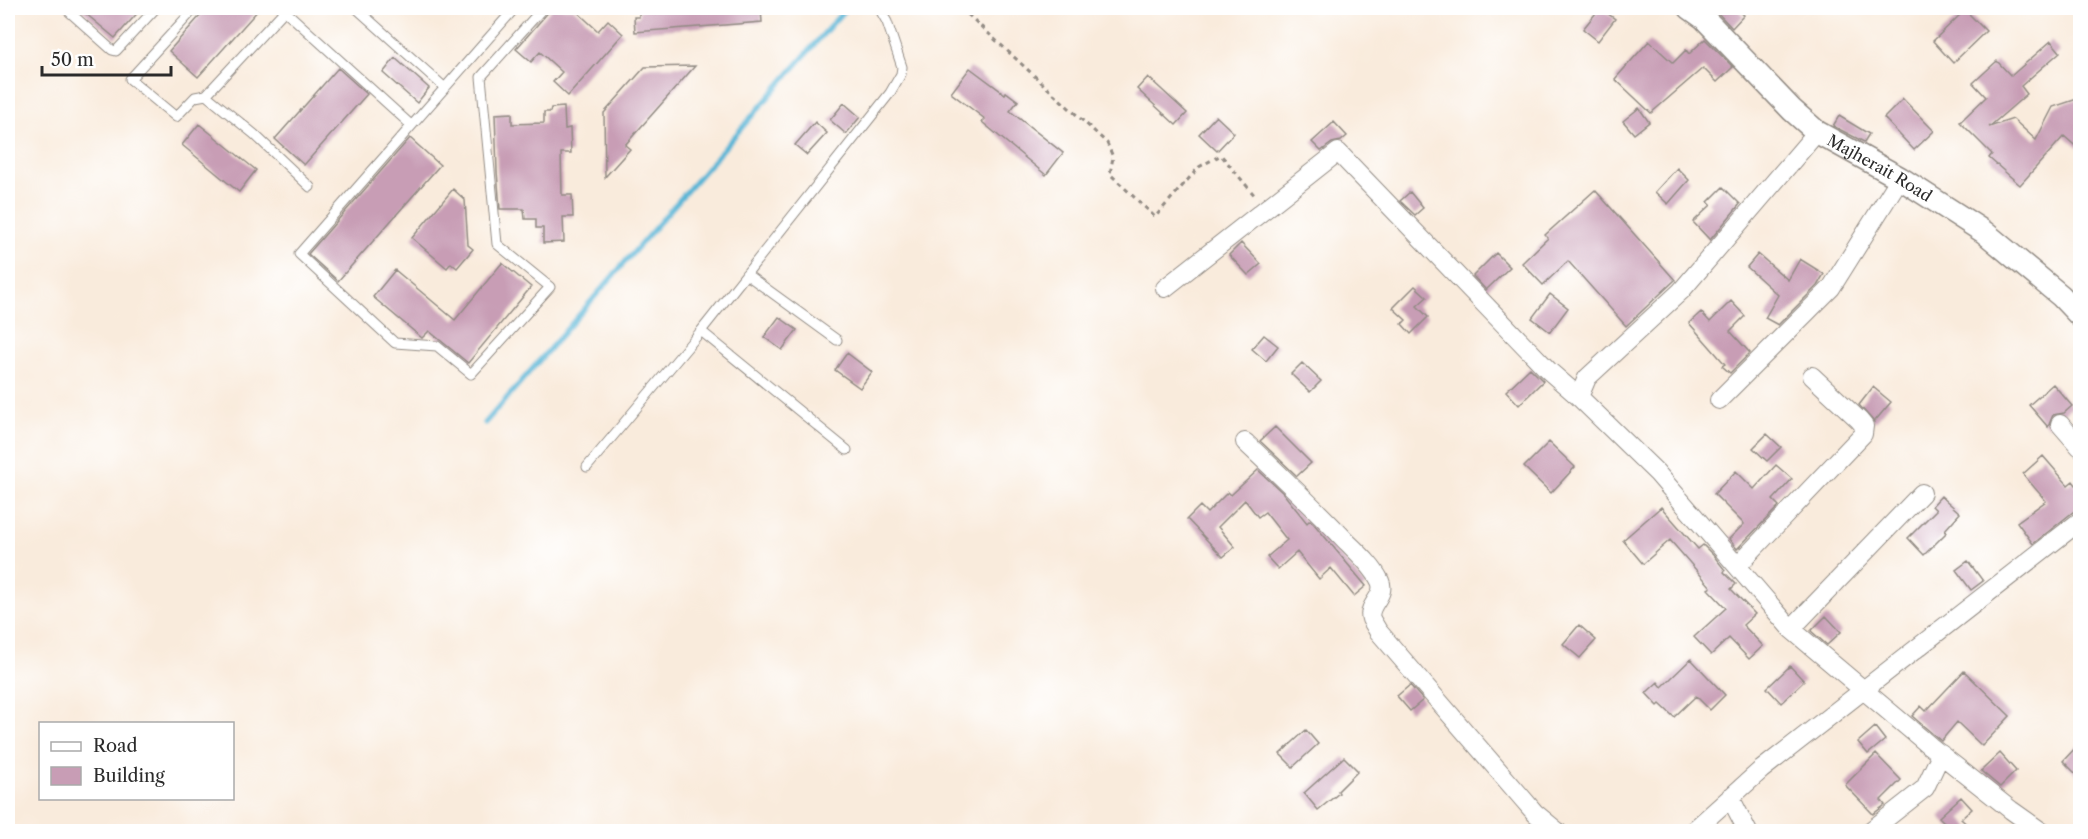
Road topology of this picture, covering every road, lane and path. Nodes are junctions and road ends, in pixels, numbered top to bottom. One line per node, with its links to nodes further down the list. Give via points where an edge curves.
1 (65, 8): 2 (lane, via 116,51)
2 (156, 8)
3 (195, 8): 12 (lane, via 130,79 176,117 195,96)
4 (356, 8): 11 (lane)
5 (515, 8): 11 (lane)
6 (543, 8): 13 (lane, via 481,77 497,244 550,287 471,374 437,346 396,343 299,254)
7 (879, 8): 18 (lane, via 887,22 901,74)
8 (961, 8): 17 (path, via 1107,143 1113,157 1110,174 1155,217 1200,166 1221,155)
9 (1690, 8): 14 (street, Majherait Road)
10 (283, 9): 12 (lane); 13 (lane)
11 (444, 87): 13 (lane)
12 (206, 95): 16 (lane)
13 (411, 125)
14 (1817, 132): 15 (street, Majherait Road); 24 (street, via 1697,275 1587,378)
15 (1900, 178): 20 (street, Majherait Road, via 1984,232); 25 (street, via 1831,288)
16 (310, 187)
17 (1266, 209): 19 (street); 24 (street, via 1338,152 1548,370)
18 (746, 273): 21 (lane); 22 (lane)
19 (1165, 288)
20 (2080, 316)
21 (701, 331): 29 (lane); 30 (lane)
22 (837, 340)
23 (1812, 376): 33 (street, via 1859,420 1864,426 1863,434)
24 (1579, 397): 33 (street, via 1657,473)
25 (1719, 400)
26 (2060, 424): 28 (street)
27 (1245, 442): 38 (street, via 1364,559 1380,580 1381,594 1370,612 1378,631 1522,799)
28 (2080, 447)
29 (847, 450)
30 (587, 467)
31 (1922, 492): 34 (street)
32 (2080, 521): 35 (street)
33 (1737, 566): 34 (street)
34 (1791, 629): 35 (street)
35 (1863, 691): 36 (street); 37 (street)
36 (1941, 754): 41 (street, via 1925,788); 42 (street)
37 (1730, 798): 39 (street); 40 (street)
38 (1558, 831)
39 (1692, 831)
40 (1748, 831)
41 (1869, 831)
42 (2042, 831)

